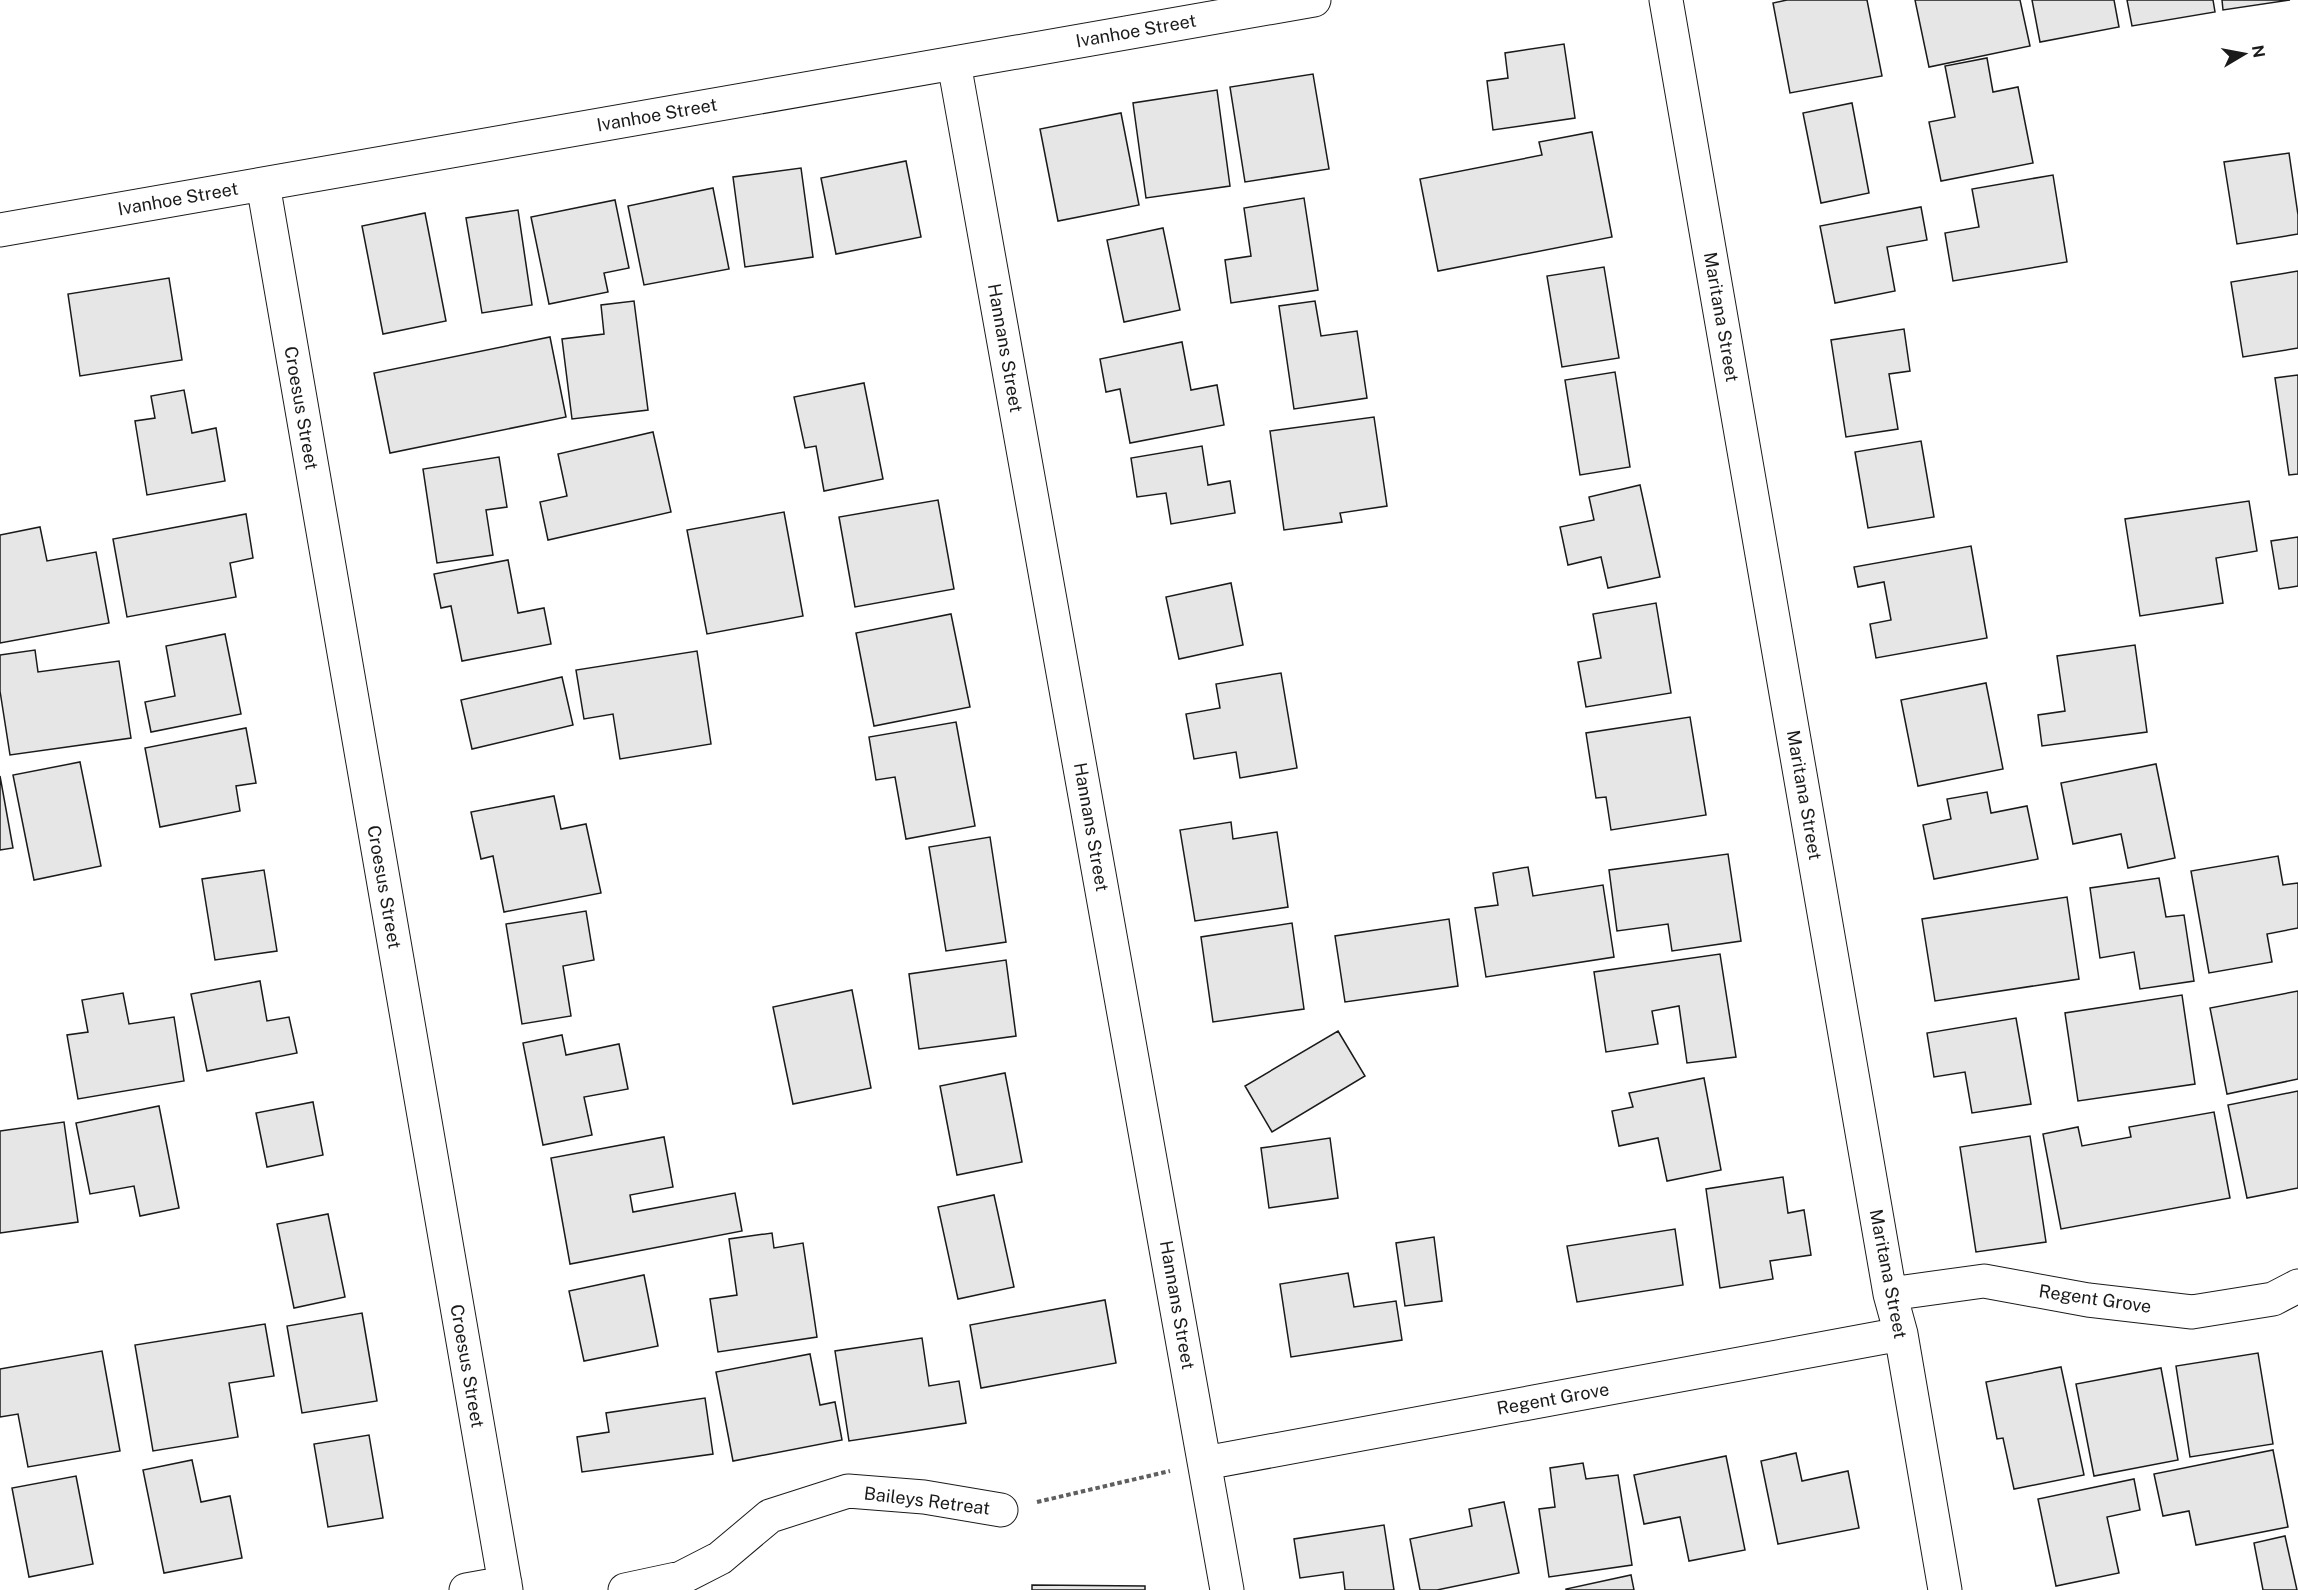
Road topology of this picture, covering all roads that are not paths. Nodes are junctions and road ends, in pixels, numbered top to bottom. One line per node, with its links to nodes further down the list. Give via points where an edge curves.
1 (1314, 0): 3 (street, Ivanhoe Street)
2 (1666, 0): 7 (street, Maritana Street)
3 (954, 63): 4 (street, Ivanhoe Street); 9 (street, Hannans Street)
4 (263, 184): 5 (street, Ivanhoe Street); 11 (street, Croesus Street)
5 (0, 230)
6 (2298, 1286): 7 (street, Regent Grove, via 2273,1299 2192,1312 2088,1300 1984,1281)
7 (1890, 1294): 8 (street, Maritana Street)
8 (1901, 1334): 9 (street, Regent Grove); 15 (street, Maritana Street)
9 (1205, 1463): 14 (street, Hannans Street)
10 (1001, 1510): 13 (street, Baileys Retreat, via 924,1497 848,1491 770,1516 720,1558 681,1578)
11 (505, 1587): 12 (street)
12 (466, 1590)
13 (625, 1590)
14 (1227, 1590)
15 (1945, 1590)

